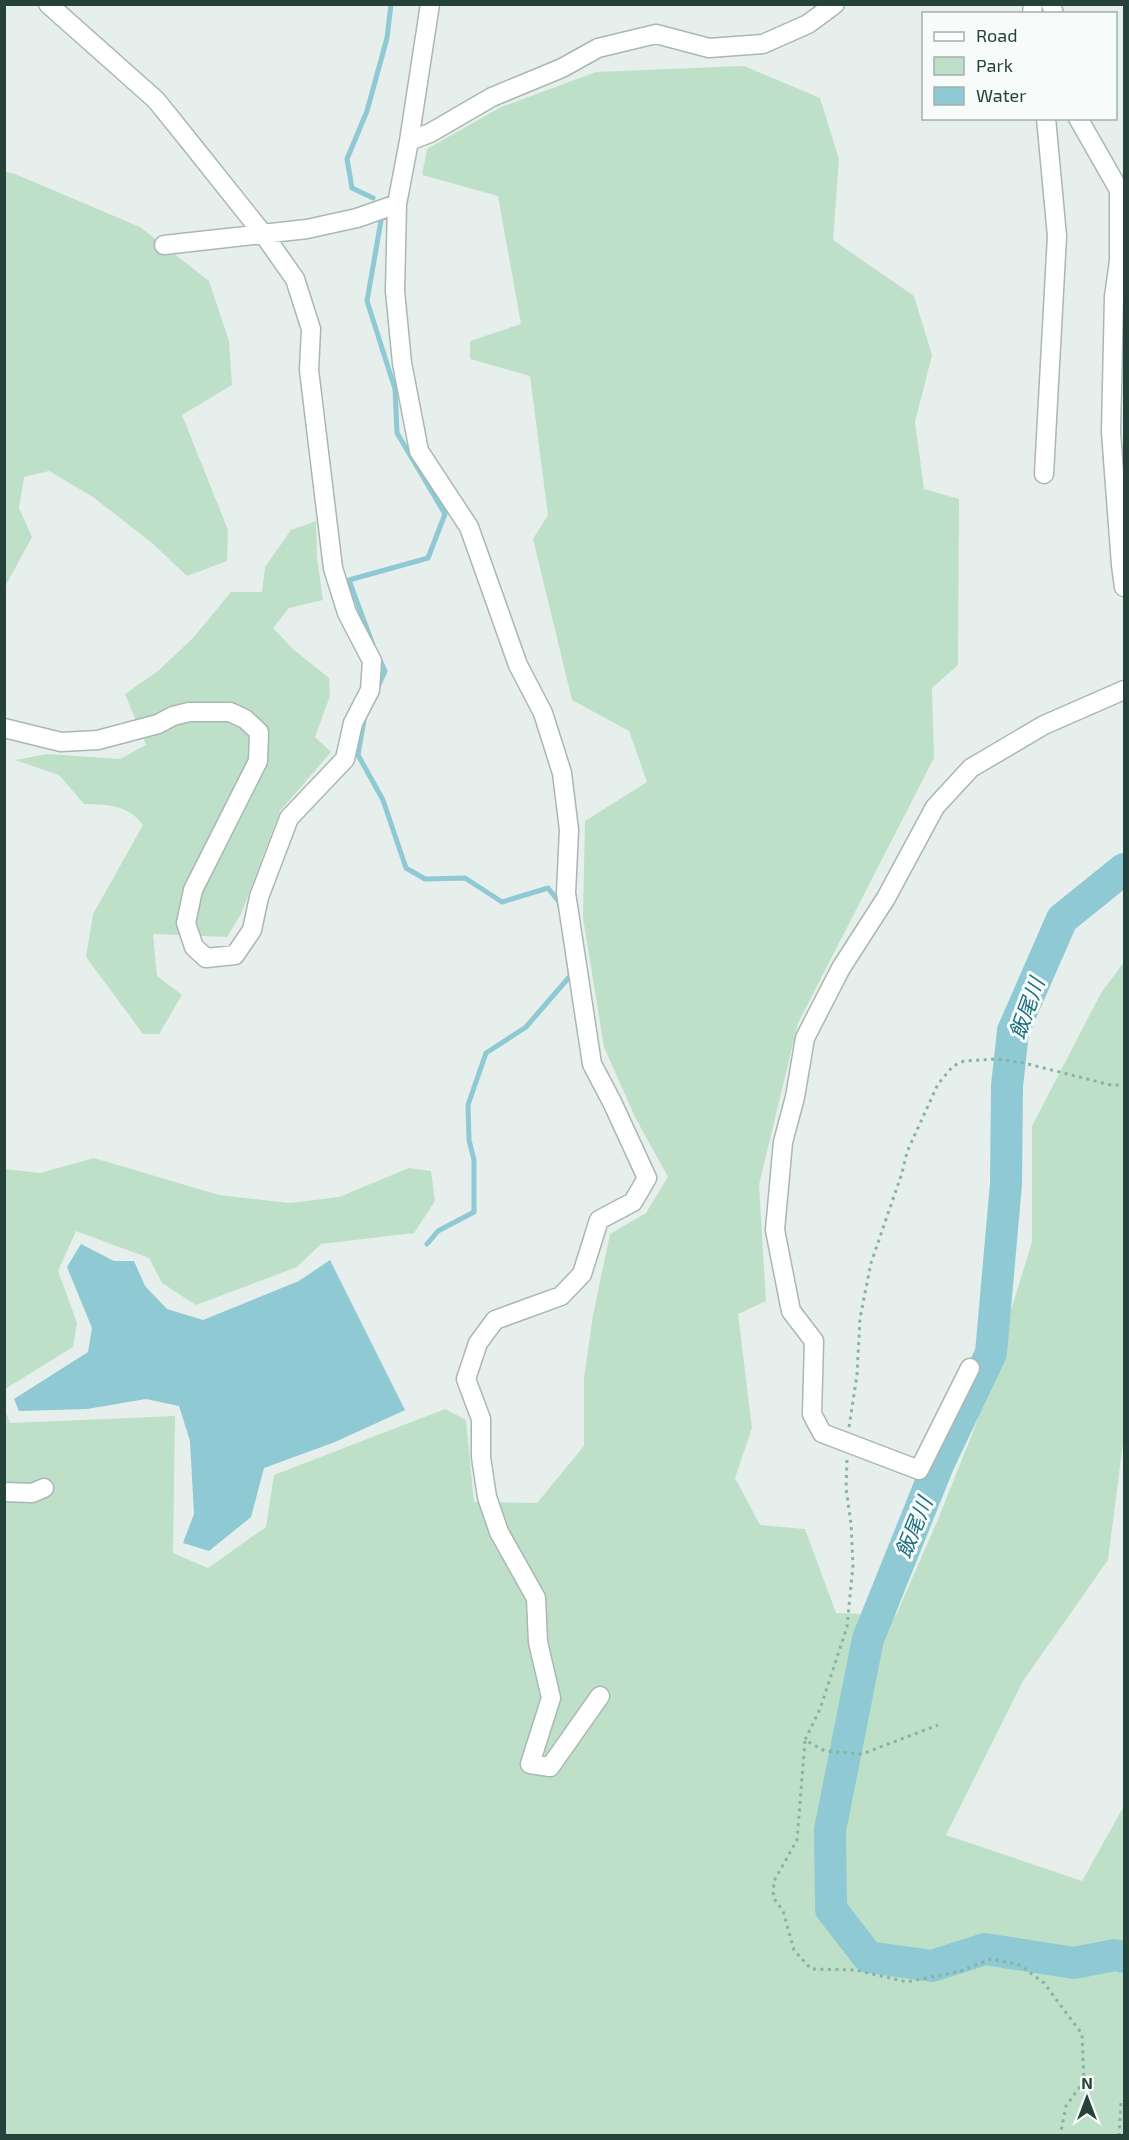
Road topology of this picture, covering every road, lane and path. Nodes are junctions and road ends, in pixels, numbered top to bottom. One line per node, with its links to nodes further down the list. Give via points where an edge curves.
1 (48, 4): 8 (street, via 156,100)
2 (430, 4): 6 (street)
3 (835, 4): 6 (street, via 808,24 763,44 709,48 656,34 598,48)
4 (1046, 120): 10 (street, via 1057,236)
5 (1079, 120): 11 (street, via 1119,190 1111,432 1120,565)
6 (409, 141): 7 (street)
7 (397, 204): 8 (street, via 357,218); 19 (street, via 395,291 402,363 419,451 469,527 518,665 543,713 562,773 569,830 566,893 592,1064 647,1178 633,1202 599,1220 582,1274 561,1296 495,1320 478,1343 466,1379 480,1419 480,1457 487,1497 499,1532 536,1599 537,1642 551,1698 530,1764 550,1767)
8 (264, 235): 9 (street); 13 (street, via 295,279 311,329 310,382 333,568 347,613 372,661 370,690 352,723 345,759 289,818 259,897 252,930 235,955 206,958 194,946 186,923 193,890 258,761 259,732 230,712 189,712 98,740 61,742)
9 (164, 245)
10 (1044, 474)
11 (1125, 587)
12 (1125, 690): 16 (street, via 1044,726 971,768 935,807 805,1038 783,1143 775,1230 791,1311 814,1341 812,1414 822,1433)
13 (4, 728)
14 (1125, 1085): 16 (path, via 997,1059 964,1061 953,1066 938,1084 907,1152 871,1263 860,1318)
15 (969, 1368): 16 (street, via 919,1470)
16 (847, 1442): 21 (path, via 846,1488 853,1565 847,1627 820,1709)
17 (44, 1488): 18 (street, via 32,1493)
18 (4, 1492)
19 (600, 1696)
20 (938, 1725): 21 (path, via 861,1754 825,1751)
21 (805, 1740): 23 (path, via 796,1840 774,1881 773,1897 783,1911 794,1950 811,1969 855,1970 907,1982 961,1971 991,1959 1020,1965 1044,1983 1082,2034 1084,2081 1066,2106)
22 (1125, 2100): 24 (path, via 1121,2103)
23 (1060, 2136)
24 (1119, 2136)

